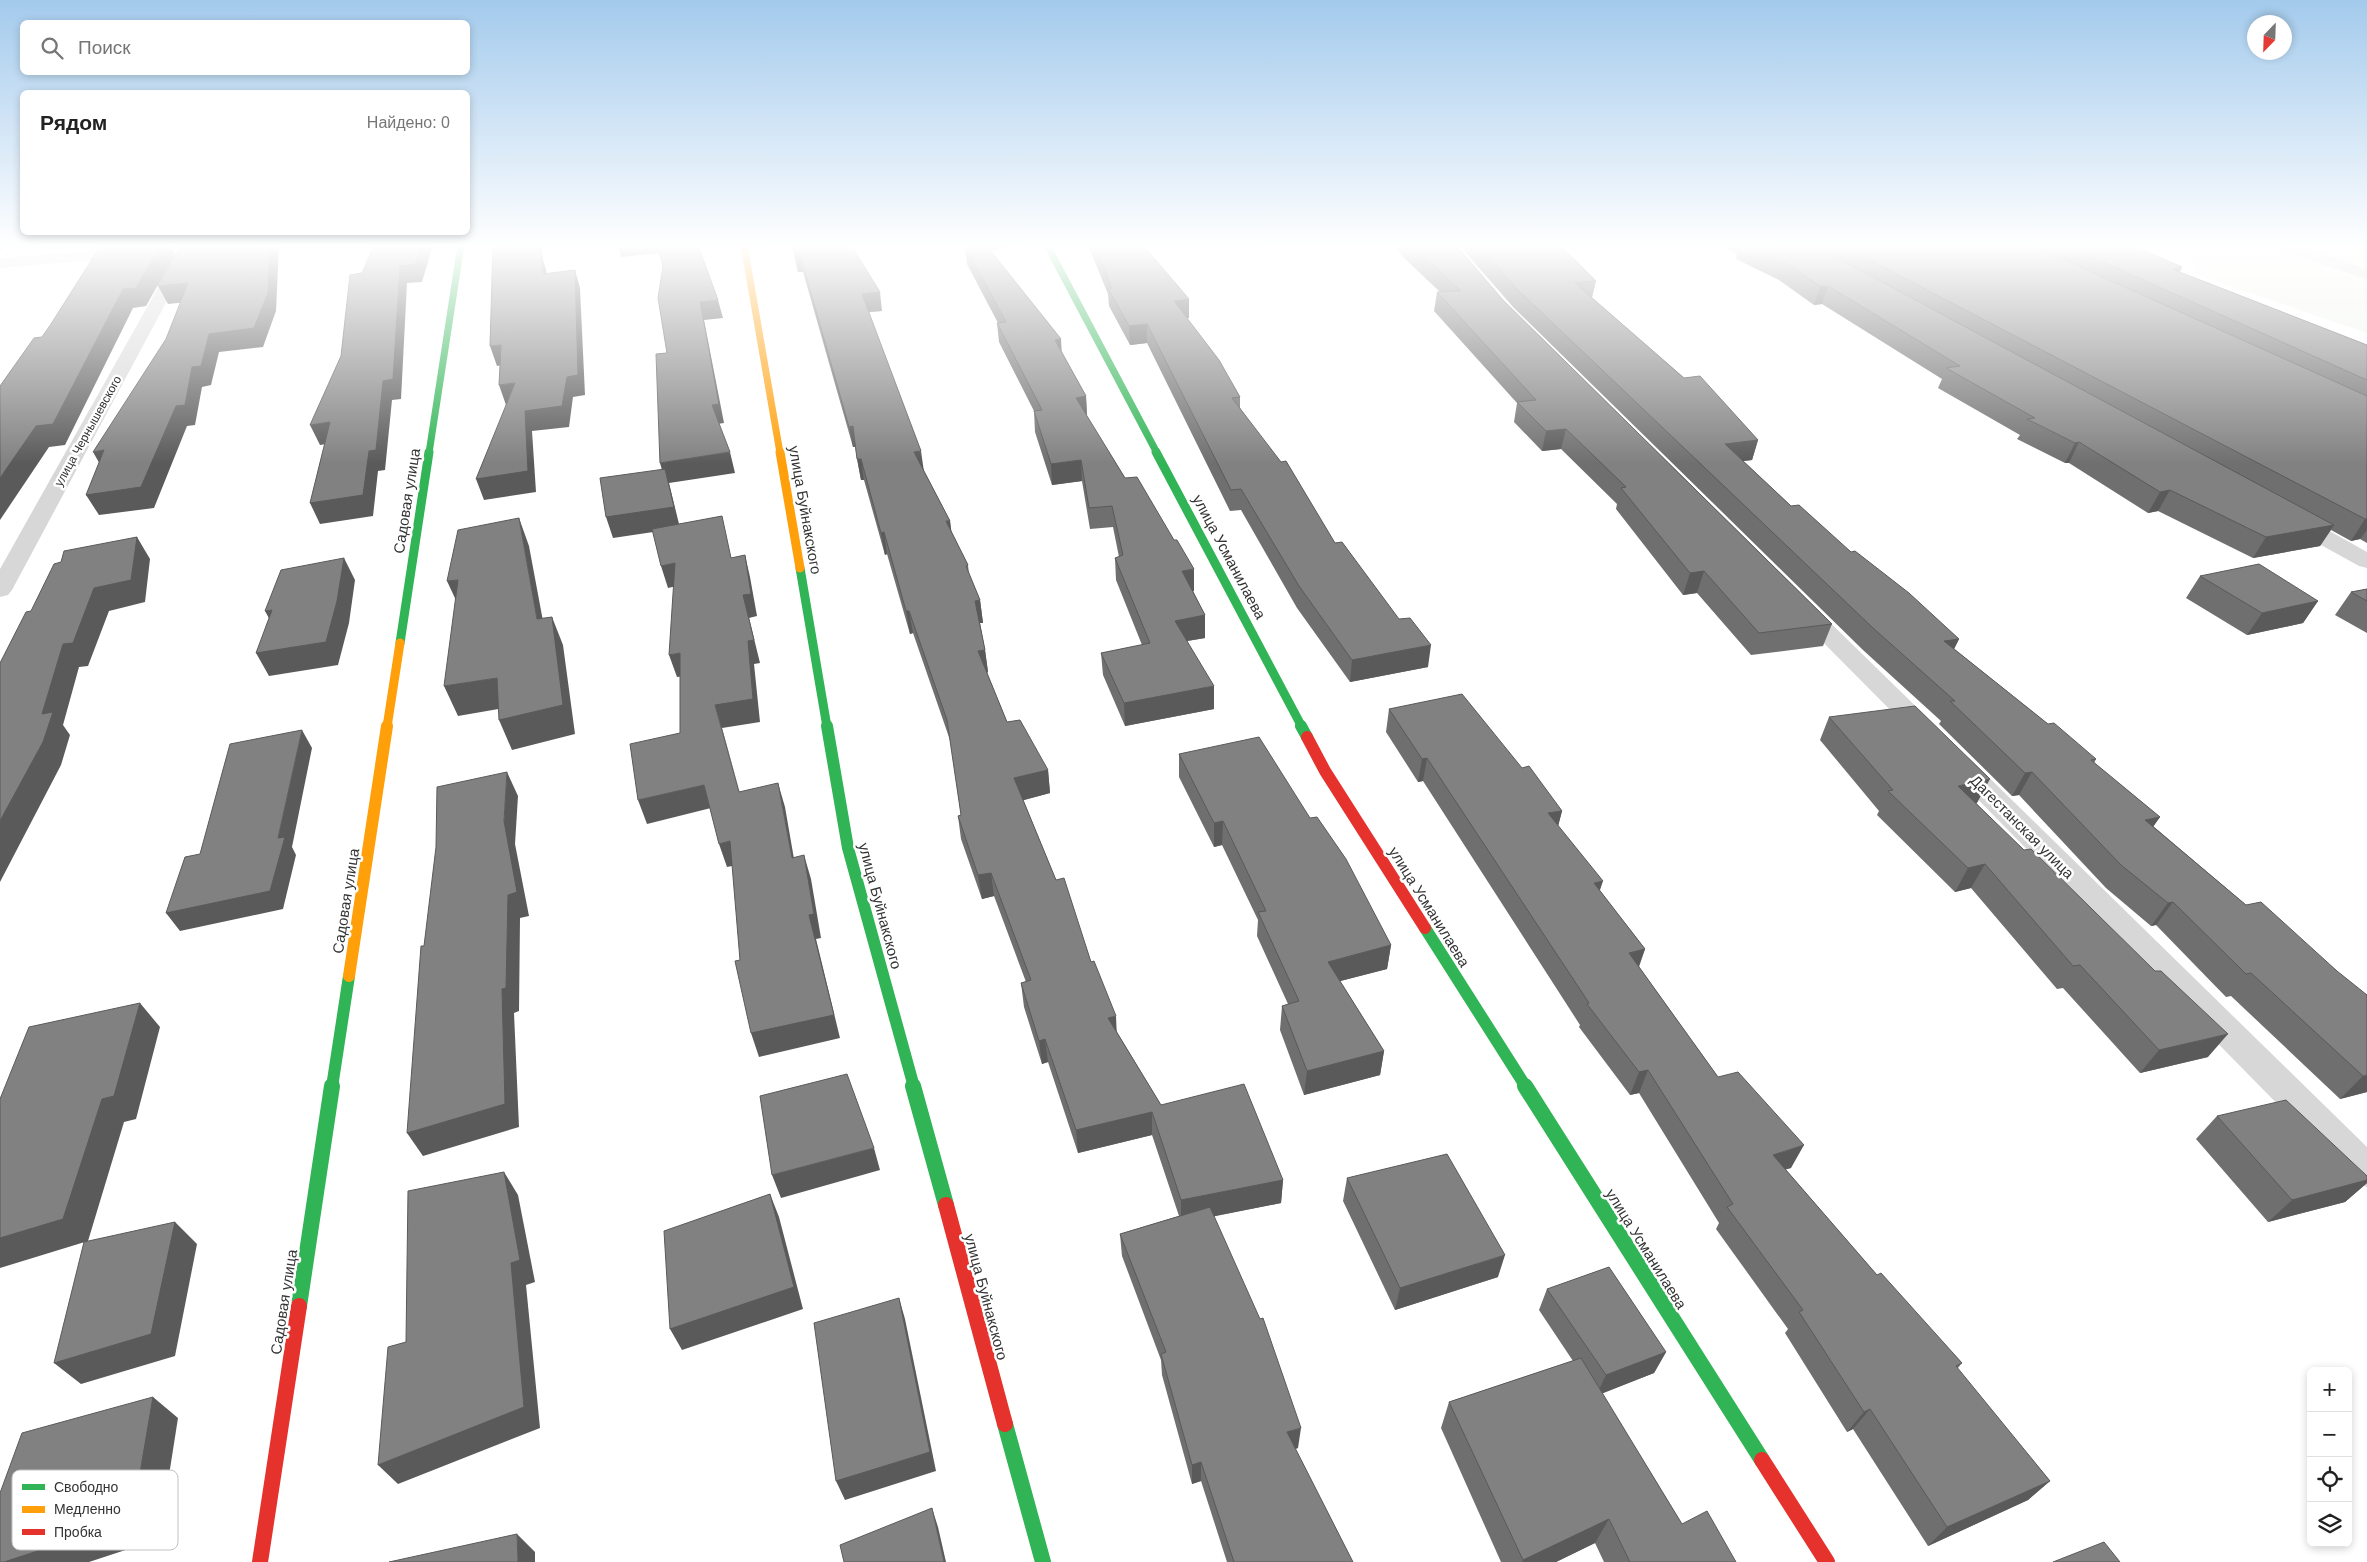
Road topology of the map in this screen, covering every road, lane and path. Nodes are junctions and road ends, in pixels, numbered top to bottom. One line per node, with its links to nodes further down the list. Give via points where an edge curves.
1 (154, 318): 8 (street, улица Чернышевского)
2 (450, 318): 10 (street, Садовая улица)
3 (757, 318): 11 (street, улица Буйнакского, via 848,848)
4 (1085, 318): 12 (street, улица Усманилаева, via 1325,772)
5 (2280, 514): 6 (street)
6 (2367, 560)
7 (1782, 588): 9 (street, Дагестанская улица)
8 (0, 590)
9 (2367, 1171)
10 (260, 1562)
11 (1043, 1562)
12 (1827, 1562)

